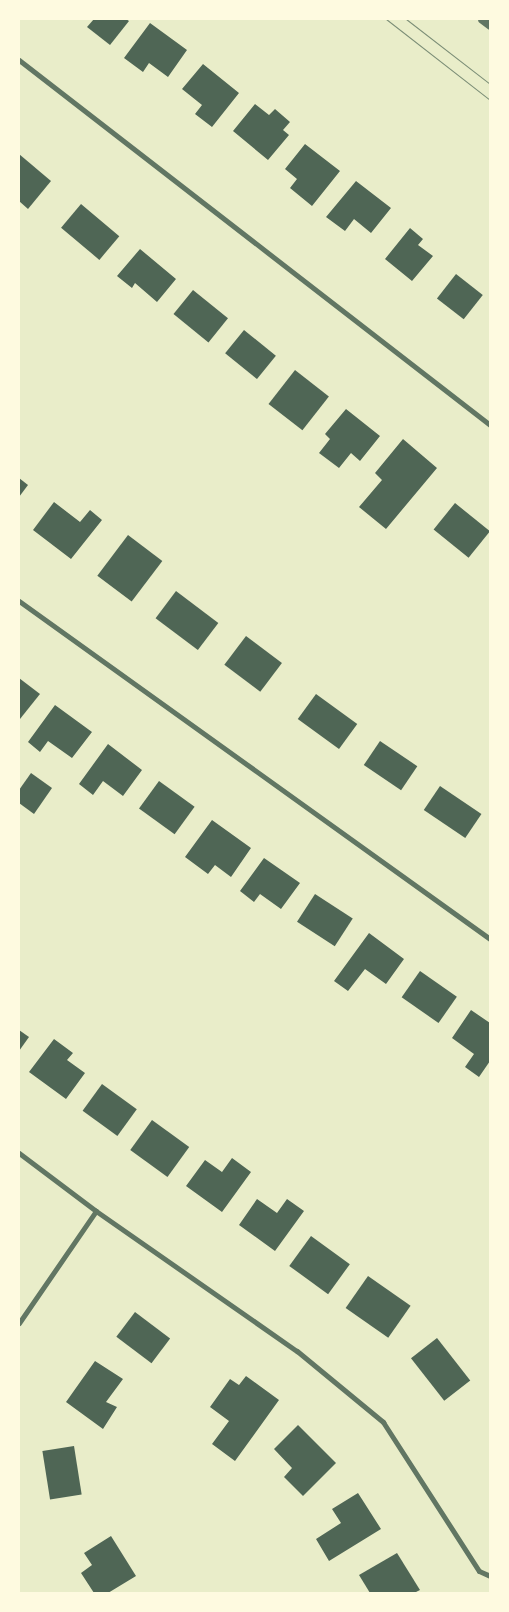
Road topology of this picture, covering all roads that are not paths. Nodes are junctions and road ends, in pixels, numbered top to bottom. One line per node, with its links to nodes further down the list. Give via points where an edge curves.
1 (482, 19): 2 (street)
2 (490, 26)
3 (19, 60): 4 (street)
4 (490, 425)
5 (19, 601): 6 (street)
6 (490, 939)
7 (19, 1153): 8 (street)
8 (96, 1211): 9 (street); 10 (street, via 297,1351 383,1422 479,1571)
9 (19, 1323)
10 (490, 1576)

